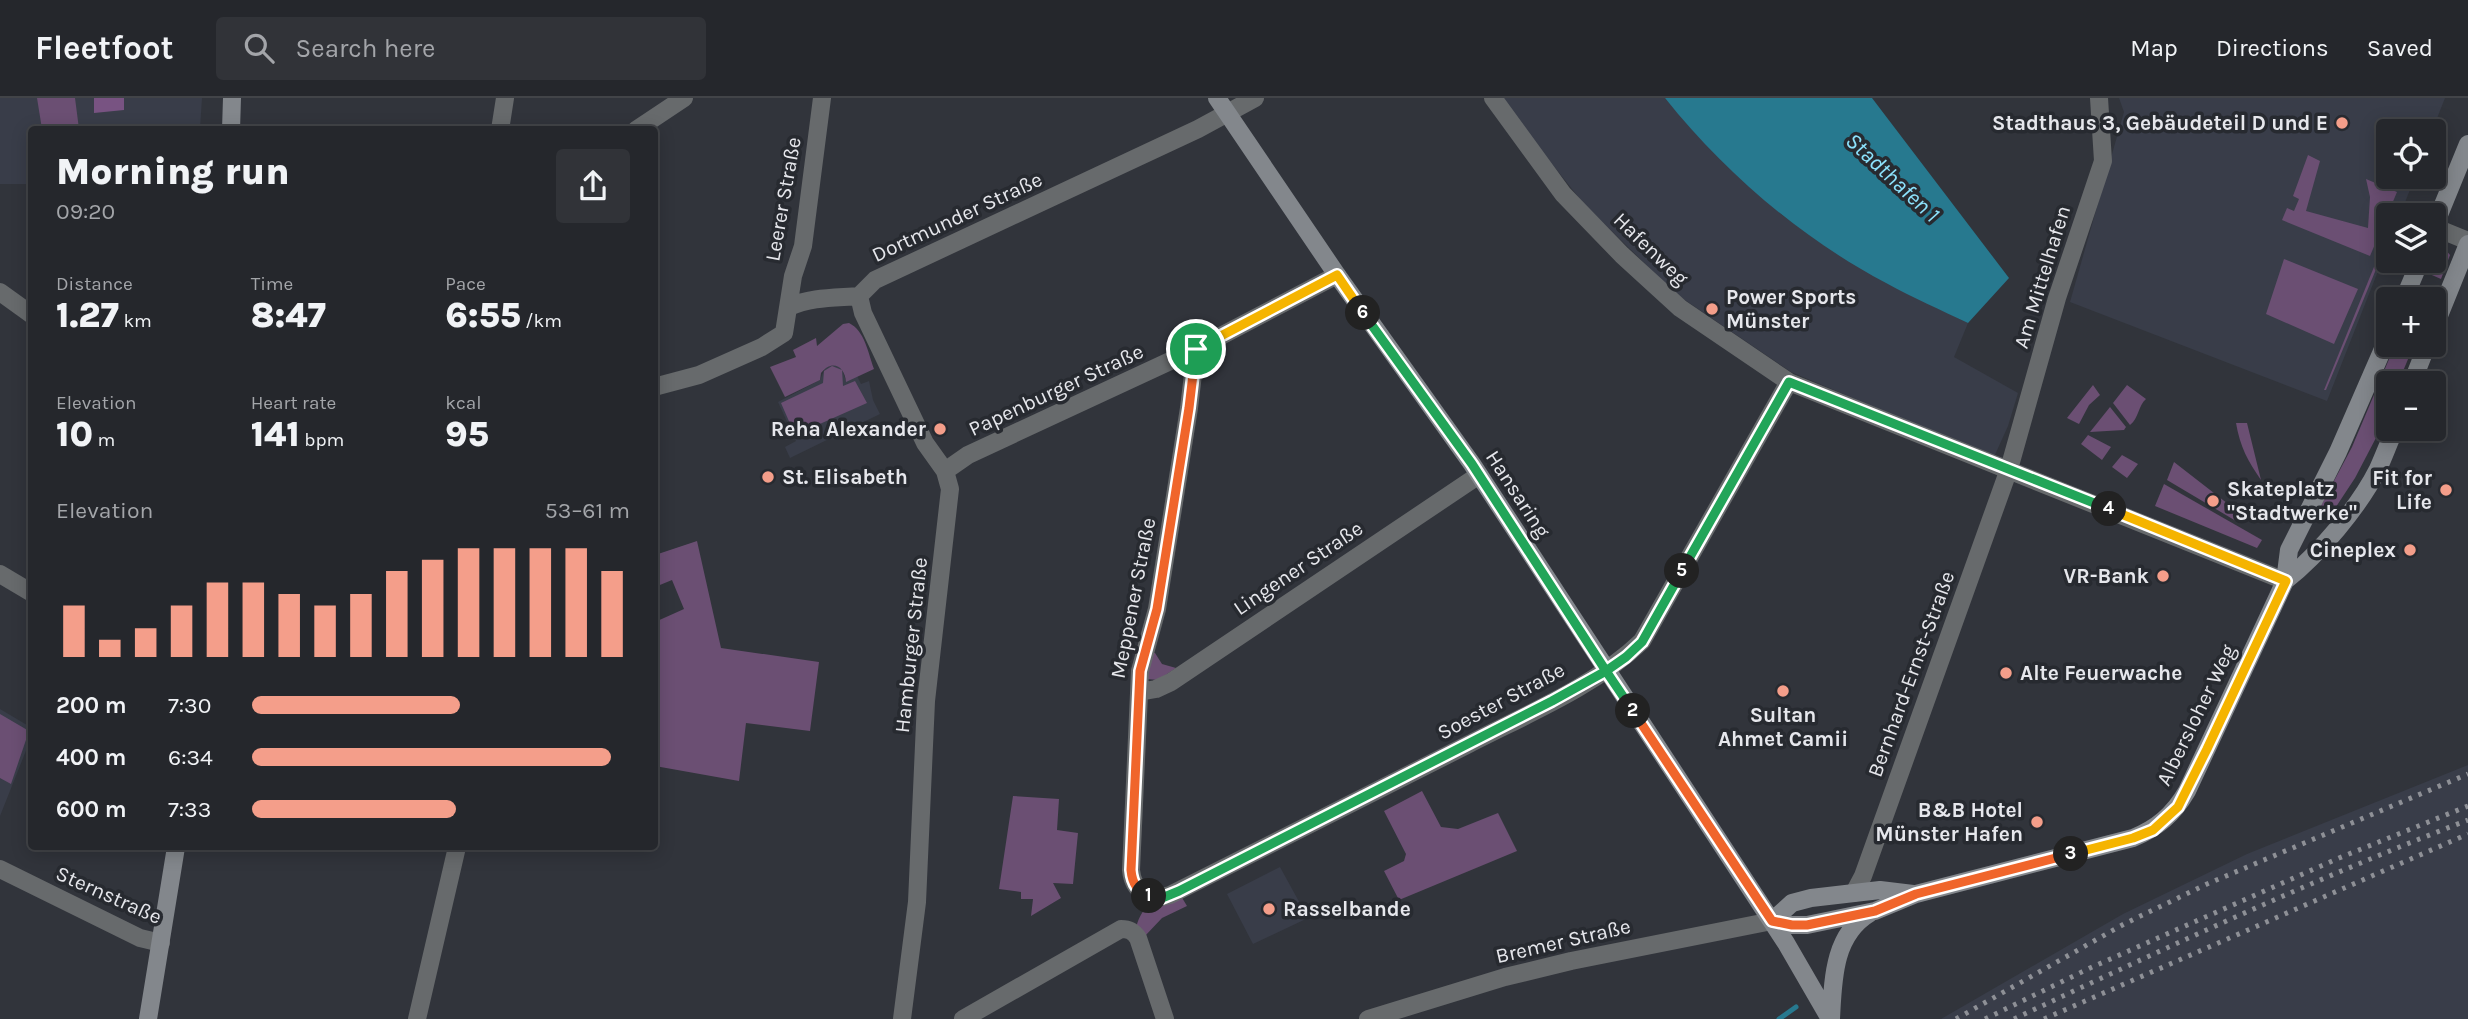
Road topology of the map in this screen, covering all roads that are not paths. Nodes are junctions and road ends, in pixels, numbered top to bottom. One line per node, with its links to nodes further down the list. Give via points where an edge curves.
1 (232, 98): 9 (main road)
2 (505, 98): 10 (street)
3 (684, 98): 11 (street)
4 (822, 98): 20 (street, Leerer Straße, via 803,246)
5 (1255, 98): 8 (street, Dortmunder Straße)
6 (1493, 98): 24 (street, Hafenweg, via 1563,194 1622,255 1680,308)
7 (2099, 98): 27 (street, Am Mittelhafen, via 2103,161 2057,298)
8 (1221, 105): 16 (main road, Hansaring); 18 (street, Dortmunder Straße, via 1198,130 875,280)
9 (231, 126)
10 (501, 126)
11 (642, 126)
12 (2468, 144): 13 (main road)
13 (2444, 203)
14 (2446, 233): 15 (street)
15 (2468, 243): 19 (main road)
16 (1337, 275): 22 (street, Papenburger Straße); 29 (main road, Hansaring)
17 (0, 292): 21 (street)
18 (859, 296): 20 (street, via 809,300); 28 (street, Hamburger Straße, via 925,443)
19 (2446, 298)
20 (789, 307): 25 (street, via 779,338 699,375)
21 (28, 312)
22 (1196, 349): 28 (street, Papenburger Straße); 34 (street, Meppener Straße, via 1157,609)
23 (2379, 357): 31 (main road, Albersloher Weg, via 2289,550)
24 (1789, 382): 27 (street, Hafenweg); 33 (street, Soester Straße, via 1642,642)
25 (658, 386)
26 (2390, 441): 31 (main road, Albersloher Weg, via 2361,496 2310,561)
27 (2008, 469): 31 (street, Hafenweg); 38 (street, Bernhard-Ernst-Straße)
28 (945, 471): 46 (street, Hamburger Straße, via 949,507 926,701 917,891)
29 (1479, 475): 33 (main road, Hansaring); 34 (street, Lingener Straße, via 1171,682)
30 (0, 574): 32 (street)
31 (2286, 581): 40 (main road, Albersloher Weg, via 2186,792 2164,821 2133,838)
32 (28, 591)
33 (1606, 671): 39 (street, Soester Straße, via 1170,895 1153,898); 42 (main road, Hansaring)
34 (1139, 692): 39 (street, Meppener Straße, via 1131,870 1136,887)
35 (176, 850): 43 (main road)
36 (456, 850): 45 (street)
37 (0, 869): 43 (street, Sternstraße, via 140,938)
38 (1854, 893): 40 (main road, Albersloher Weg); 42 (main road, Albersloher Weg, via 1792,903)
39 (1144, 894)
40 (1916, 894): 41 (main road, Albersloher Weg)
41 (1875, 911): 42 (main road, Albersloher Weg, via 1807,925); 50 (main road, via 1858,920 1843,944 1833,978)
42 (1772, 921): 49 (street, Bremer Straße, via 1505,977); 50 (main road, Hansaring)
43 (161, 943): 44 (main road)
44 (148, 1019)
45 (417, 1019)
46 (902, 1019)
47 (963, 1019): 48 (street, via 1121,929 1138,938)
48 (1166, 1019)
49 (1368, 1019)
50 (1831, 1019)

